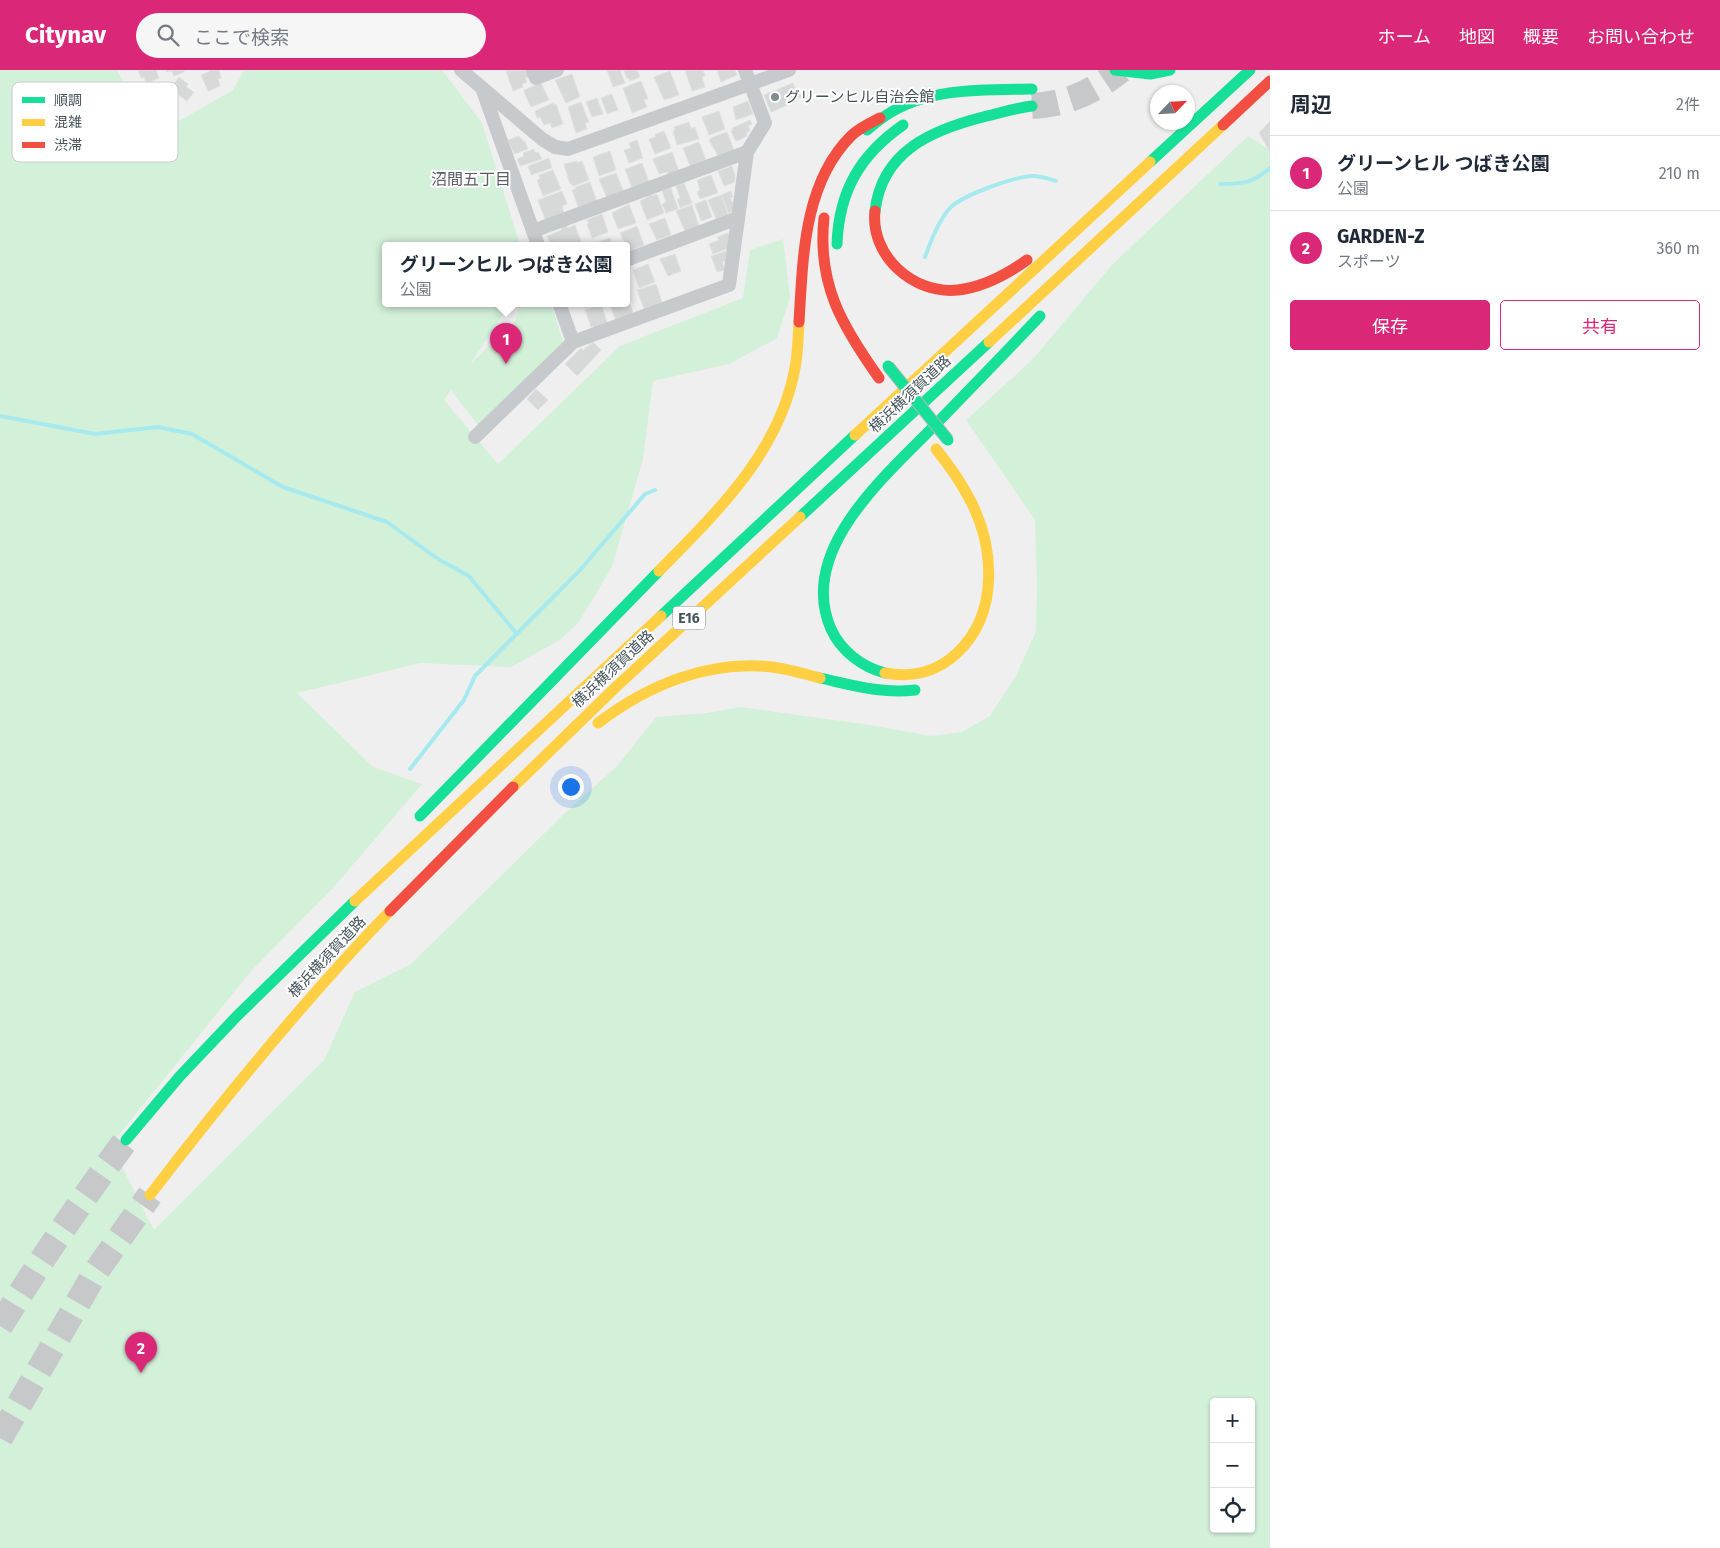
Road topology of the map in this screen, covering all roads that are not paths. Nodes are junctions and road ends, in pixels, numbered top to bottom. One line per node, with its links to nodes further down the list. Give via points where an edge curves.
1 (461, 70): 11 (street)
2 (533, 70): 3 (street, via 536,78)
3 (557, 70)
4 (746, 70): 10 (street)
5 (789, 70): 10 (street)
6 (1116, 70): 7 (main road, via 1142,75)
7 (1170, 70)
8 (1249, 70): 15 (main road, via 1050,244 1010,273 980,286 949,291 923,285 900,273 883,252 875,227 877,200 886,175 908,150 925,137 964,121); 38 (main road, 横浜横須賀道路 / E16, via 428,831)
9 (1270, 81): 18 (main road, 横浜横須賀道路 / E16)
10 (751, 84): 11 (street, via 568,149 555,147 542,139); 19 (street, via 765,123)
11 (481, 88): 23 (street)
12 (1032, 90): 16 (main road, via 941,94 910,102)
13 (977, 106): 15 (main road)
14 (1032, 106): 15 (main road)
15 (1008, 110)
16 (880, 118): 20 (main road, via 847,155); 35 (main road, via 850,136 822,177 808,233 796,368 767,446 706,524)
17 (912, 120): 26 (main road, via 875,147 850,183 838,218)
18 (1211, 136): 27 (main road); 37 (main road, 横浜横須賀道路 / E16, via 610,692 396,904)
19 (747, 152): 22 (street); 23 (street)
20 (834, 180)
21 (827, 204): 29 (main road, via 822,239 829,289 852,339 885,385 936,449 969,498 983,532 989,566 986,608 971,639 946,663 926,672 900,676 870,668 856,660 836,639 824,604 834,548 848,521 874,489)
22 (738, 218): 25 (street); 30 (street, via 729,285)
23 (533, 231): 24 (street)
24 (537, 242)
25 (630, 258)
26 (838, 260)
27 (1089, 265)
28 (560, 307): 30 (street)
29 (1048, 308)
30 (573, 342): 32 (street)
31 (879, 354): 33 (main road, bridge)
32 (475, 437)
33 (950, 443)
34 (927, 688): 37 (main road, via 883,691 772,667 750,666 693,674 653,688 616,708 586,733)
35 (412, 824)
36 (353, 888): 38 (main road)
37 (326, 980): 40 (main road, 横浜横須賀道路 / E16, via 243,1076)
38 (237, 1016): 39 (main road, 横浜横須賀道路 / E16)
39 (126, 1140)
40 (150, 1195)

